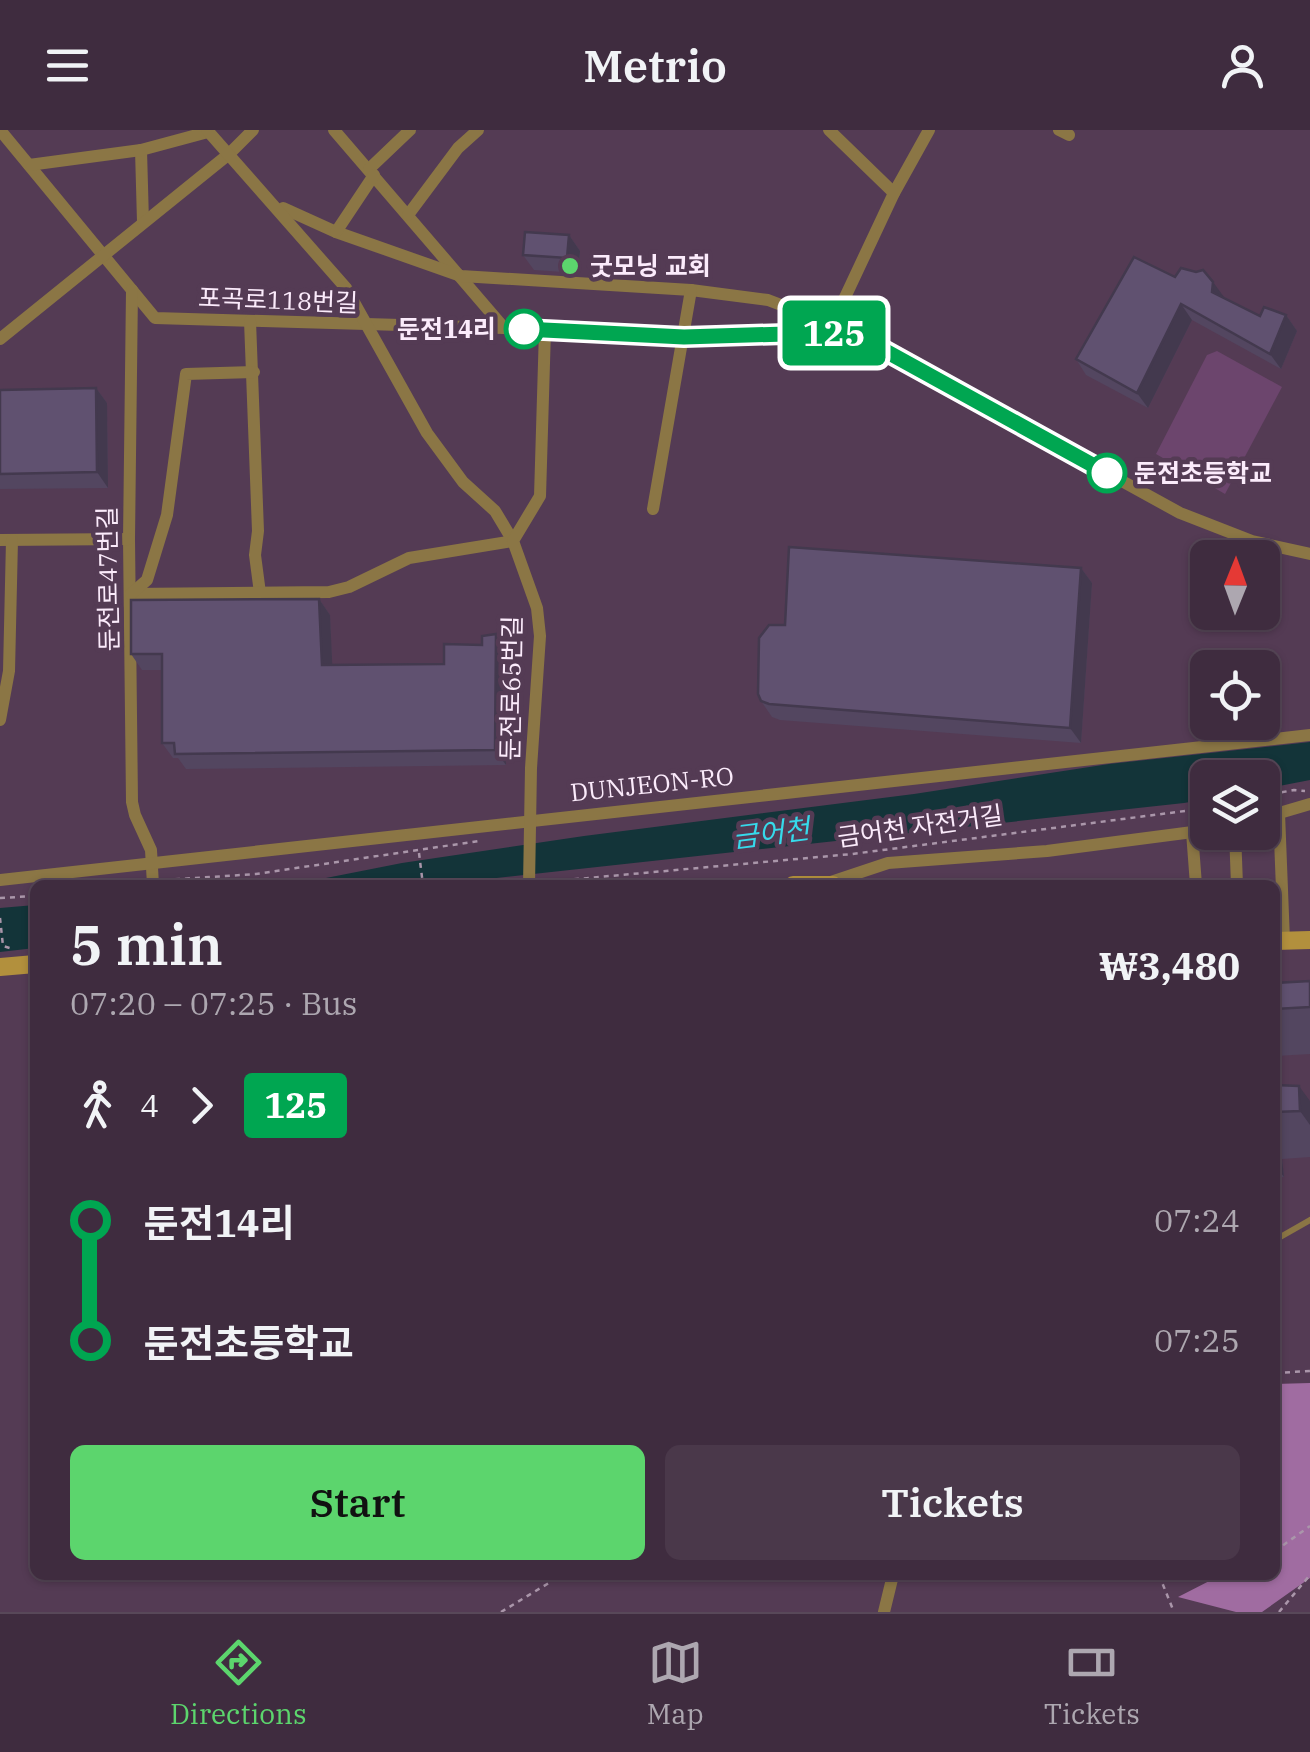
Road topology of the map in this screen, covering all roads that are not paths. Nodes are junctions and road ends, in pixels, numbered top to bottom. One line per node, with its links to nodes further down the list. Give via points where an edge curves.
1 (0, 130): 11 (street, 포곡로118번길)
2 (253, 130): 10 (street)
3 (334, 130): 12 (street)
4 (410, 130): 12 (street)
5 (478, 130): 15 (street)
6 (829, 130): 13 (street)
7 (929, 130): 13 (street)
8 (207, 131): 9 (street); 10 (street, 둔전로65번길)
9 (141, 150): 11 (street); 16 (street)
10 (228, 154): 14 (street, 둔전로65번길); 16 (street)
11 (29, 165): 18 (street, 포곡로118번길)
12 (372, 172): 15 (street); 17 (street)
13 (894, 194): 23 (street)
14 (272, 201): 17 (street); 24 (street, 둔전로65번길, via 346,288)
15 (408, 214): 19 (street)
16 (143, 222): 18 (street)
17 (336, 232): 19 (street)
18 (102, 254): 20 (street, 포곡로118번길); 29 (street)
19 (461, 276): 21 (street); 25 (street)
20 (132, 290): 22 (street, 포곡로118번길, via 155,318); 32 (street, 둔전로47번길)
21 (691, 290): 23 (street, via 768,300); 28 (street)
22 (250, 321): 24 (street, 포곡로118번길); 30 (street)
23 (832, 325): 27 (street)
24 (368, 326): 25 (street, 포곡로118번길); 34 (street, 둔전로65번길, via 427,433)
25 (504, 328): 26 (street, 포곡로118번길)
26 (545, 330): 28 (street, 포곡로118번길); 34 (street, via 540,496)
27 (851, 332): 28 (street, 포곡로118번길); 35 (street, via 1180,512 1252,541)
28 (684, 337): 31 (street)
29 (0, 339)
30 (254, 372): 36 (street); 37 (street, via 186,374 168,515 148,580)
31 (653, 509)
32 (129, 539): 33 (street); 37 (street, 둔전로47번길)
33 (6, 540): 38 (street, via 8,671)
34 (512, 540): 36 (street, via 410,558 349,588); 42 (street, 둔전로65번길, via 540,636)
35 (1310, 554)
36 (260, 593): 37 (street)
37 (130, 594): 47 (street, 둔전로47번길, via 132,802)
38 (0, 720)
39 (1310, 735): 42 (street, DUNJEON-RO)
40 (1310, 804): 41 (street)
41 (1280, 813)
42 (530, 826): 47 (street, DUNJEON-RO); 50 (street, 둔전로65번길)
43 (1190, 832): 51 (street, via 888,863)
44 (1193, 850): 52 (street)
45 (1236, 850): 53 (street)
46 (1279, 850): 54 (street)
47 (152, 864): 48 (street, DUNJEON-RO); 49 (street, 둔전로47번길)
48 (0, 878)
49 (156, 880)
50 (532, 880)
51 (840, 880)
52 (1196, 880)
53 (1236, 880)
54 (1280, 880)
55 (1310, 940): 56 (street)
56 (1280, 941)
57 (30, 964): 58 (street)
58 (0, 967)
59 (1310, 1220): 60 (lane)
60 (1280, 1237)
61 (892, 1580): 62 (street)
62 (884, 1612)

